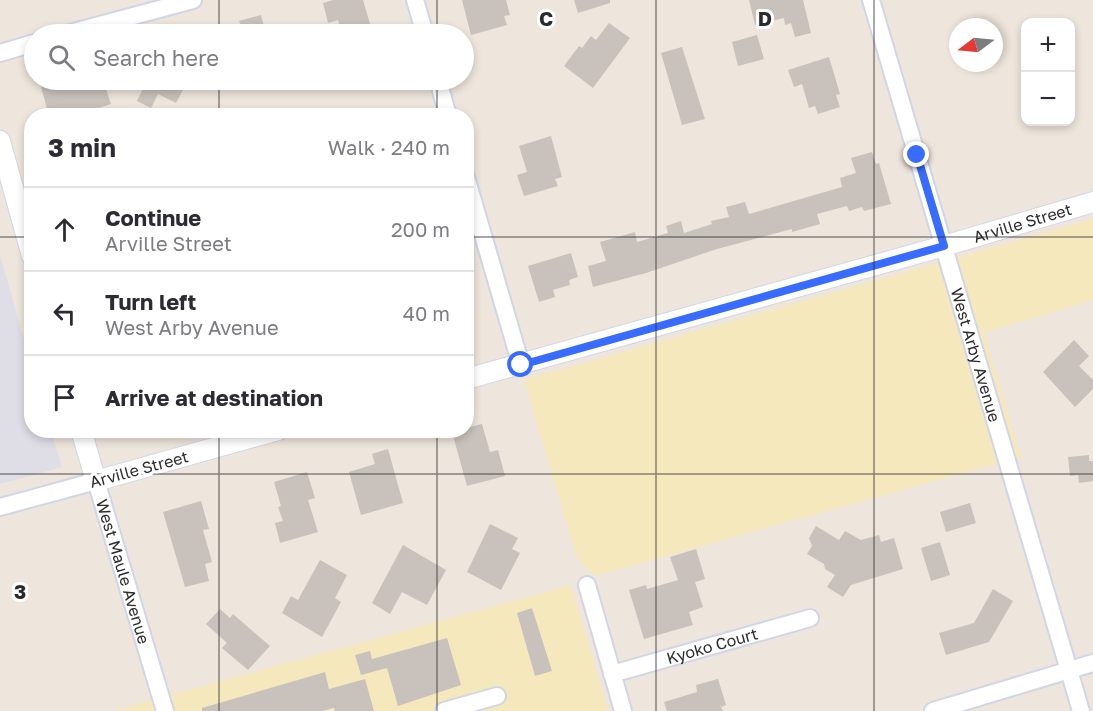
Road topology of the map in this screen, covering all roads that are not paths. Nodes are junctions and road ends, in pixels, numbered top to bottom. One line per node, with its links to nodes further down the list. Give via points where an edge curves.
1 (193, 0): 4 (street)
2 (415, 0): 5 (street)
3 (871, 0): 14 (street, West Arby Avenue)
4 (103, 24)
5 (422, 24)
6 (24, 46): 7 (street)
7 (0, 53)
8 (441, 90): 9 (street)
9 (446, 108)
10 (0, 141): 13 (street)
11 (1093, 202): 14 (street, Arville Street)
12 (474, 204): 15 (street)
13 (24, 227)
14 (944, 246): 15 (street, Arville Street); 24 (street, West Arby Avenue)
15 (521, 365): 16 (street, Arville Street)
16 (474, 377)
17 (83, 438): 19 (street, West Maule Avenue)
18 (249, 438): 19 (street, Arville Street)
19 (96, 481): 20 (street, Arville Street); 27 (street, West Maule Avenue)
20 (0, 507)
21 (587, 585): 25 (street)
22 (810, 618): 25 (street, Kyoko Court)
23 (1093, 663): 24 (street)
24 (1069, 669): 30 (street); 31 (street, West Arby Avenue)
25 (612, 674): 29 (street)
26 (497, 696): 28 (street)
27 (165, 711)
28 (444, 711)
29 (624, 711)
30 (933, 711)
31 (1081, 711)

